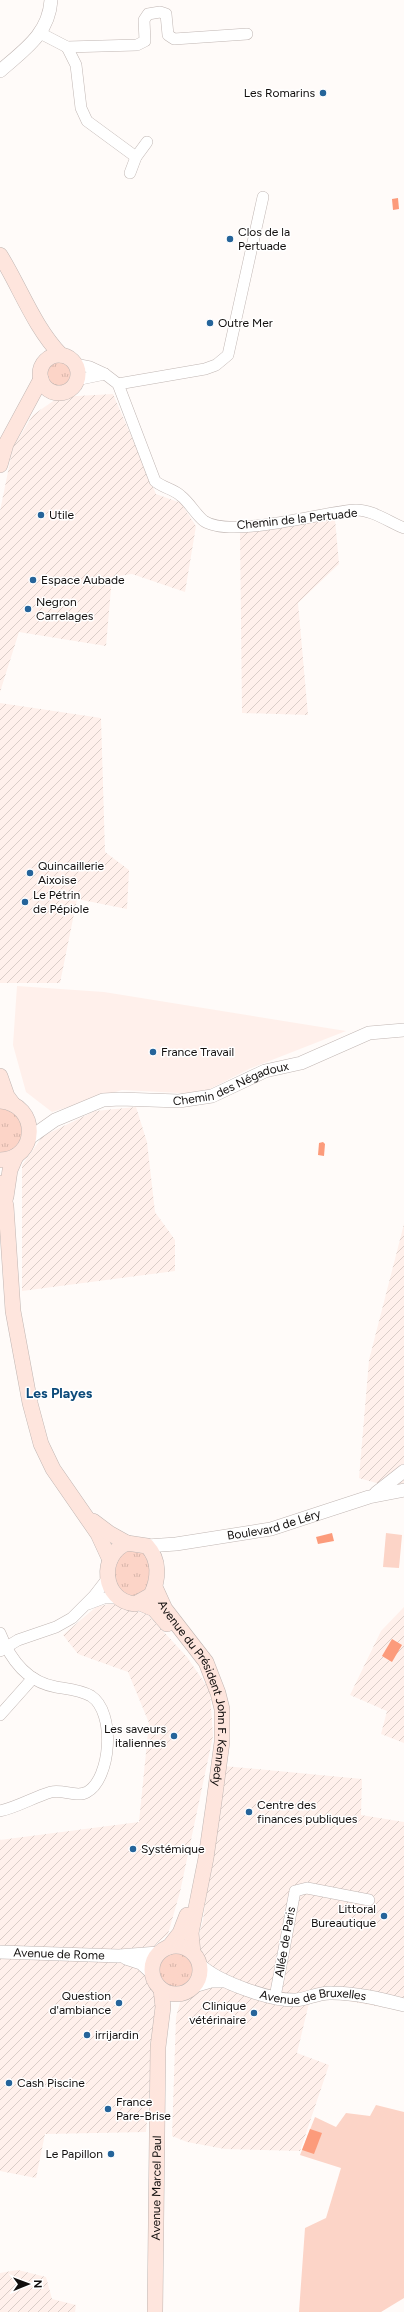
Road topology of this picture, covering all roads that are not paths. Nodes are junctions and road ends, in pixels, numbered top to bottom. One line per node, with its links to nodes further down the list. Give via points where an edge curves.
1 (51, 0): 2 (street, via 50,14)
2 (40, 33): 4 (street); 5 (street)
3 (247, 34): 4 (street, via 174,39 168,35 166,14 160,12 148,14 144,20 145,41 137,45)
4 (67, 47): 7 (street, via 76,65 81,108 87,121)
5 (0, 71)
6 (147, 142): 7 (street)
7 (136, 157): 8 (street)
8 (130, 173)
9 (263, 197): 18 (street, via 228,355 206,369)
10 (0, 255): 12 (main road, via 39,325)
11 (0, 270): 13 (main road, via 40,340)
12 (61, 355): 13 (main road, via 52,356); 14 (main road, via 70,358)
13 (44, 362): 16 (main road, via 40,370)
14 (75, 364): 15 (street); 17 (main road, via 78,374)
15 (105, 374): 17 (street, via 81,380); 18 (street)
16 (41, 379): 19 (main road, via 45,387); 20 (main road)
17 (76, 384): 19 (main road, via 67,391)
18 (118, 384): 22 (street, Chemin de la Pertuade, via 155,481 180,494 204,521 220,526 266,524 356,510)
19 (53, 392): 20 (main road, via 36,402)
20 (11, 434): 21 (main road)
21 (0, 465)
22 (404, 528)
23 (404, 1030): 27 (street, Chemin des Négadoux, via 369,1034 308,1061 265,1071 212,1096 179,1101 103,1100)
24 (0, 1076): 25 (main road)
25 (7, 1103): 26 (main road)
26 (27, 1118): 27 (street, Chemin des Négadoux); 28 (main road, via 30,1128)
27 (55, 1120): 28 (street, Chemin des Négadoux)
28 (28, 1140): 29 (main road)
29 (16, 1156): 30 (main road); 32 (main road, via 10,1170)
30 (0, 1160)
31 (0, 1183): 32 (main road)
32 (6, 1206): 36 (main road, via 14,1311 30,1403 41,1444 50,1464)
33 (404, 1471): 35 (street, Boulevard de Léry)
34 (404, 1490): 35 (street, Boulevard de Léry)
35 (370, 1497): 38 (street, Boulevard de Léry, via 271,1528)
36 (85, 1513): 37 (main road, via 109,1533); 40 (main road)
37 (127, 1543): 39 (main road); 40 (main road, via 117,1549)
38 (176, 1544): 39 (street, Boulevard de Léry); 41 (street, via 167,1550)
39 (147, 1546): 41 (main road)
40 (110, 1560): 42 (main road)
41 (157, 1565): 43 (main road)
42 (108, 1578): 44 (main road, via 109,1586); 46 (street)
43 (155, 1587): 45 (main road, via 151,1595); 51 (main road, Avenue du Président John F. Kennedy, via 165,1609 206,1662 222,1708 222,1742)
44 (118, 1598): 45 (main road, via 128,1603); 46 (street, via 104,1598)
45 (140, 1603): 51 (main road, Avenue du Président John F. Kennedy, via 154,1609 176,1633 208,1681 216,1722)
46 (86, 1605): 48 (street, via 72,1618 56,1627 18,1640)
47 (0, 1633): 48 (street)
48 (3, 1649): 49 (street)
49 (33, 1678): 50 (street); 52 (street, via 53,1687 82,1692 100,1705 108,1726 104,1763 99,1779 85,1794 52,1792 17,1807)
50 (0, 1715)
51 (211, 1802): 54 (main road, via 191,1901 183,1926); 57 (main road, via 206,1858 192,1921 191,1933)
52 (0, 1811)
53 (369, 1900): 62 (street, Allée de Paris, via 307,1888 295,1891)
54 (164, 1950): 56 (street, Avenue de Rome); 57 (main road, via 186,1948); 58 (main road, via 154,1959)
55 (0, 1952): 56 (street, Avenue de Rome)
56 (119, 1956): 58 (street, Avenue de Rome, via 141,1963)
57 (196, 1959): 59 (street, via 212,1975); 61 (main road, via 198,1980)
58 (152, 1973): 60 (main road)
59 (224, 1981): 61 (street, via 211,1981); 62 (street, Avenue de Bruxelles)
60 (161, 1989): 61 (main road, via 167,1993); 64 (main road, Avenue Marcel Paul, via 163,2007 158,2047)
61 (188, 1990): 64 (main road, Avenue Marcel Paul, via 169,2014)
62 (275, 1997): 63 (street, Avenue de Bruxelles, via 298,2000 322,1993 334,1993 370,1997)
63 (404, 2005)
64 (159, 2064): 65 (main road, Avenue Marcel Paul)
65 (155, 2312)

